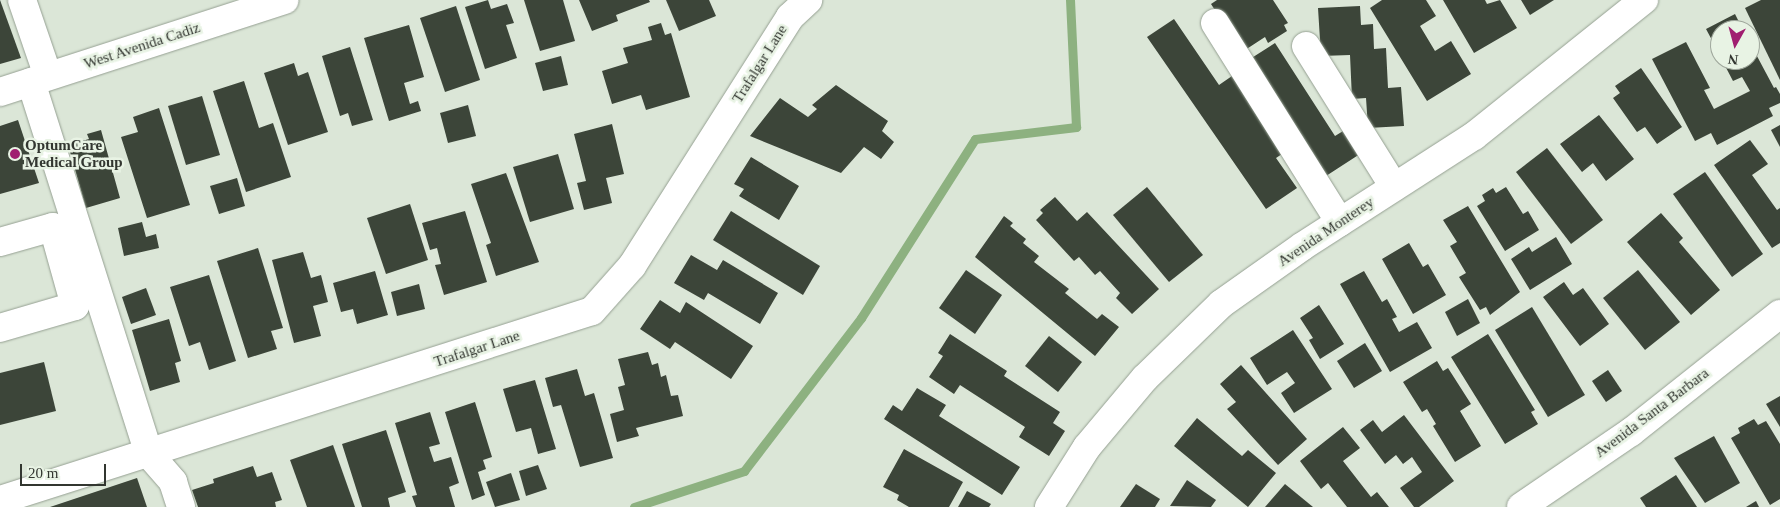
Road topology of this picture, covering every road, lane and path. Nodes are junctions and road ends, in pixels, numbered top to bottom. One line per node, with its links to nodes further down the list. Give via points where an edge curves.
1 (22, 0): 7 (street)
2 (284, 0): 7 (street, West Avenida Cadiz)
3 (808, 0): 14 (street, Trafalgar Lane, via 790,17 632,266 592,311)
4 (1644, 0): 9 (street, Avenida Monterey, via 1474,136)
5 (1214, 23): 10 (street)
6 (1306, 46): 9 (street)
7 (40, 79): 8 (street, West Avenida Cadiz); 14 (street)
8 (0, 92)
9 (1394, 188): 10 (street, Avenida Monterey)
10 (1340, 222): 17 (street, Avenida Monterey, via 1221,304 1145,378 1087,447)
11 (0, 242): 13 (street, via 53,227 75,306)
12 (1780, 314): 18 (street, Avenida Santa Barbara, via 1631,432)
13 (0, 328)
14 (149, 454): 15 (street, Trafalgar Lane); 16 (street, via 173,482)
15 (0, 500)
16 (181, 507)
17 (1049, 507)
18 (1521, 507)

